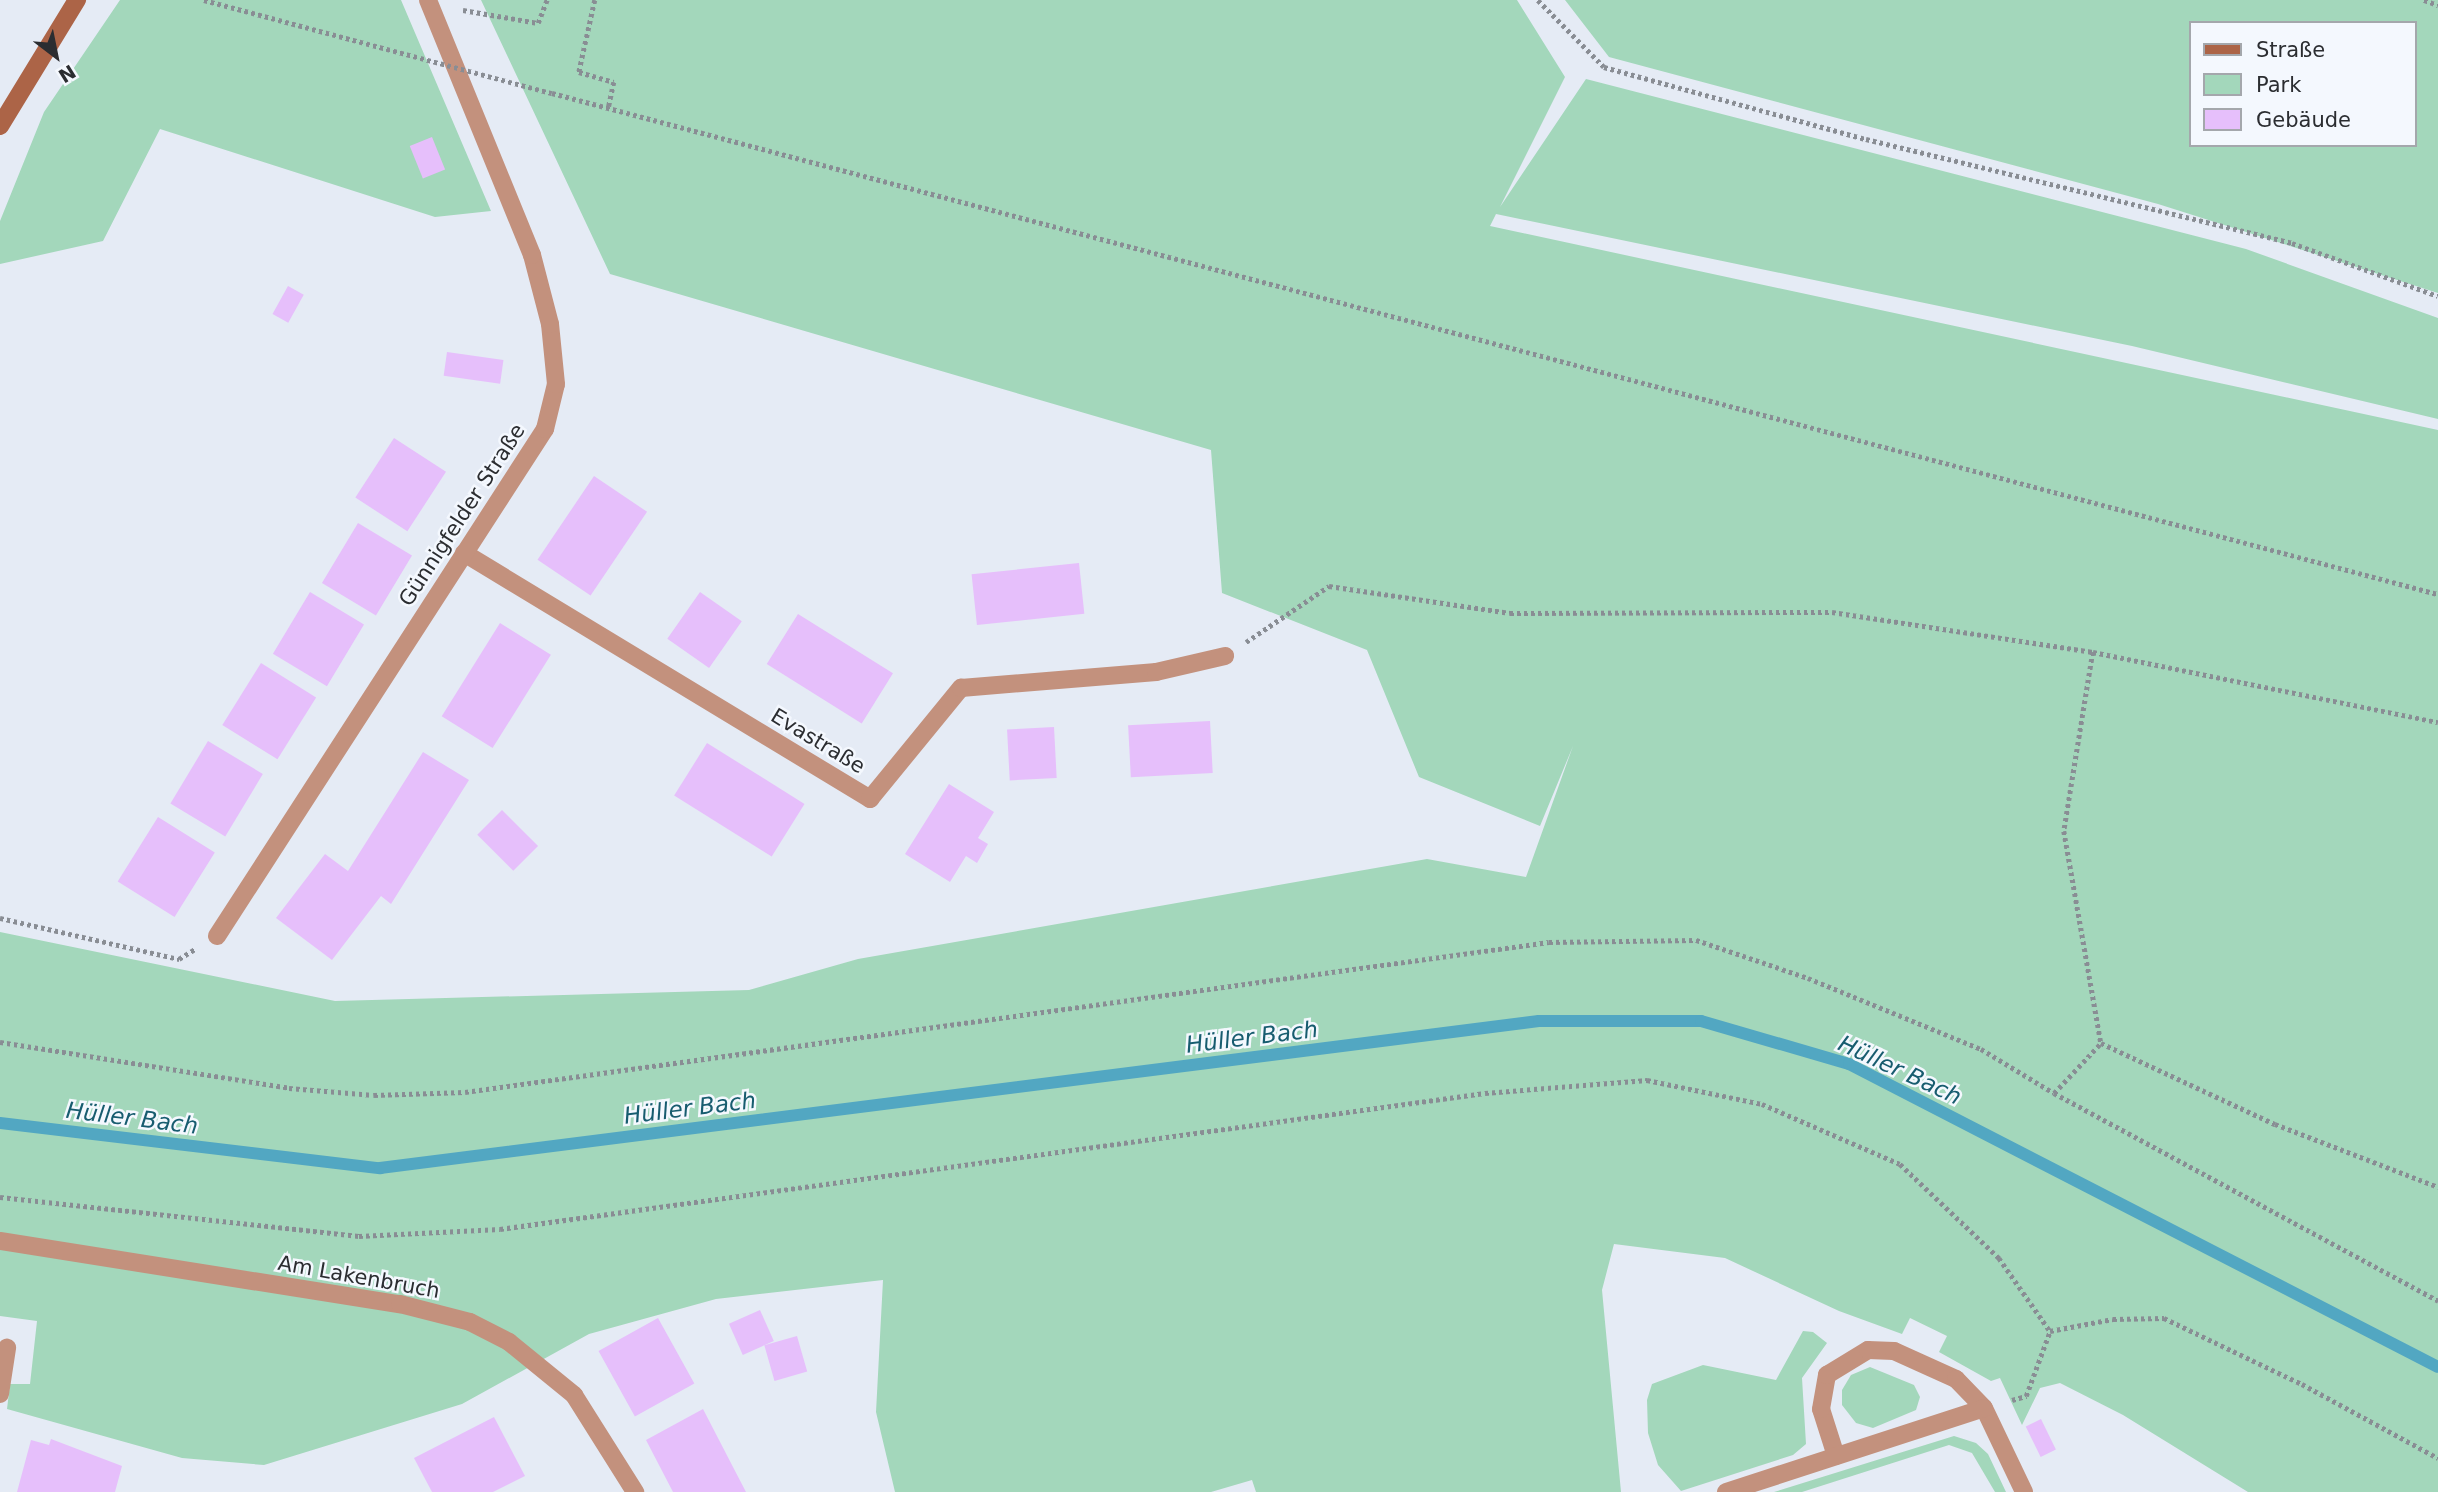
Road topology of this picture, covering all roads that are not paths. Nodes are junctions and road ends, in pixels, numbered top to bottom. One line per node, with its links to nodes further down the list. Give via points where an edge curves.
1 (76, 0): 3 (street)
2 (430, 3): 4 (street, Günnigfelder Straße, via 531,255 550,324 556,384 545,429)
3 (0, 126)
4 (464, 553): 5 (street, Evastraße, via 870,799 961,688 1156,672); 6 (street, Günnigfelder Straße)
5 (1225, 656)
6 (217, 936)
7 (0, 1241): 12 (street, Am Lakenbruch, via 400,1304 470,1322 509,1342 574,1395)
8 (8, 1348): 9 (street)
9 (0, 1394)
10 (1984, 1408): 11 (street); 11 (street, via 1956,1379 1928,1363 1894,1351 1868,1350 1827,1375 1821,1409); 14 (street)
11 (1836, 1456): 13 (street)
12 (635, 1492)
13 (1726, 1492)
14 (2024, 1492)

